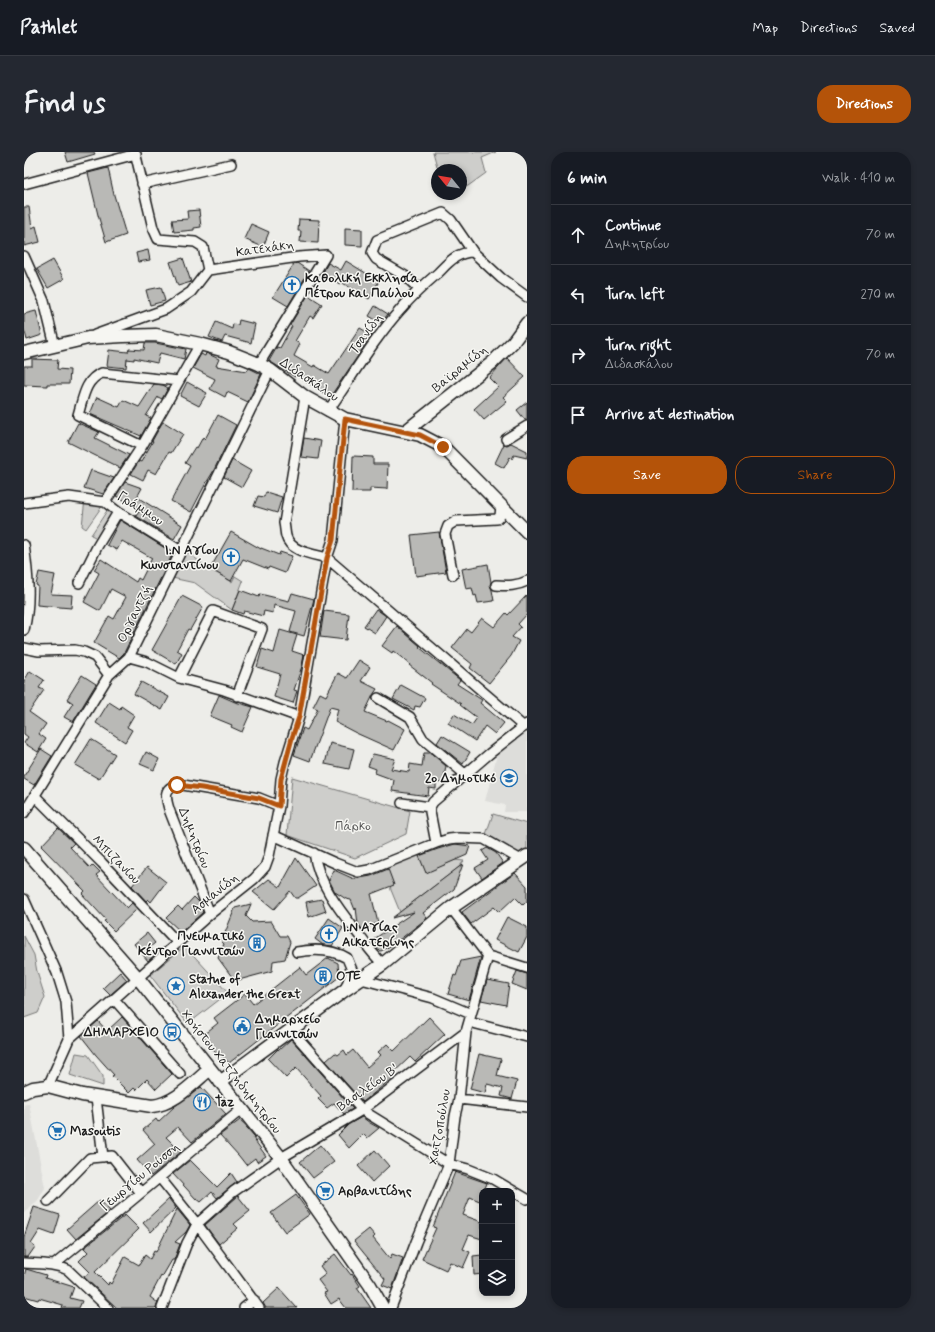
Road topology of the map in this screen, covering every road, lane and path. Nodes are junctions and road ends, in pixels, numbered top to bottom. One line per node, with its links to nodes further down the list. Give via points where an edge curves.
1 (135, 153): 3 (street); 4 (street)
2 (231, 164): 4 (street)
3 (24, 184)
4 (142, 184): 7 (street, via 158,239 195,242 203,247)
5 (473, 252): 8 (street, Τσανίδη, via 457,255); 8 (street, via 451,220 443,213 378,240 372,253 376,259 405,276); 9 (street, via 492,271)
6 (24, 256): 13 (street, via 44,301)
7 (208, 270): 11 (street, Διδασκάλου, via 191,292 166,309); 15 (street, Κατεχάκη, via 326,255)
8 (419, 289): 19 (street, Τσανίδη, via 386,327)
9 (527, 297)
10 (527, 323): 22 (main road, Βαϊραμίδη, via 492,363)
11 (88, 338): 12 (main road, Διδασκάλου, via 156,335); 13 (main road, Διδασκάλου)
12 (200, 344): 15 (main road, Διδασκάλου); 17 (street)
13 (55, 346): 14 (main road, Διδασκάλου)
14 (24, 353)
15 (259, 364): 16 (main road, Διδασκάλου)
16 (270, 370): 18 (main road, Διδασκάλου); 31 (street, Οργαντζή)
17 (179, 381): 24 (street); 24 (street, via 102,373 89,383 78,415)
18 (305, 397): 19 (main road, Διδασκάλου); 32 (street, via 284,523 286,537 291,546)
19 (328, 411): 20 (main road, Διδασκάλου)
20 (345, 419): 22 (main road, Διδασκάλου); 32 (street, Ασμανίδη, via 333,540)
21 (527, 426): 23 (street)
22 (406, 431): 27 (main road, Διδασκάλου, via 443,447)
23 (506, 439)
24 (142, 446): 25 (street)
25 (105, 502): 26 (street, Γράμμου, via 69,497); 28 (street, Γράμμου)
26 (24, 503)
27 (501, 506): 29 (main road, Διδασκάλου); 33 (street, via 497,519 456,521 448,526 446,534)
28 (118, 512): 31 (street, Γράμμου); 36 (street)
29 (527, 532)
30 (24, 545): 34 (street)
31 (180, 551): 40 (street, Οργαντζή)
32 (327, 558): 45 (street, Ασμανίδη); 46 (street)
33 (453, 575)
34 (26, 578): 38 (street, via 29,592)
35 (527, 581): 37 (street, via 513,586)
36 (79, 583)
37 (496, 585)
38 (24, 630)
39 (24, 648): 41 (street, via 84,652 95,657)
40 (129, 658): 41 (street, Οργαντζή); 42 (street, via 147,662)
41 (109, 675): 48 (street, Οργαντζή)
42 (179, 678): 43 (street); 43 (street, via 213,611 262,629)
43 (237, 696): 45 (street)
44 (378, 698): 47 (street, via 410,717 423,739)
45 (299, 717): 50 (street, Ασμανίδη, via 282,773)
46 (525, 726): 47 (street)
47 (466, 775): 51 (street)
48 (35, 796): 52 (street, Οργαντζή); 61 (street, Μπιζανίου)
49 (402, 804): 51 (street)
50 (279, 806): 53 (street, Ασμανίδη); 60 (street, Δημητρίου, via 259,798 183,785 172,786 167,790 166,801)
51 (430, 807): 54 (street)
52 (24, 813)
53 (274, 835): 56 (street); 60 (street, Ασμανίδη, via 269,856 261,873)
54 (436, 843): 56 (street, via 358,872); 57 (street, via 459,838 484,840)
55 (26, 852): 66 (main road, Χρήστου Χατζηδημητρίου)
56 (314, 853): 64 (street, via 319,872 336,905)
57 (524, 858): 59 (main road)
58 (24, 899): 74 (street, via 64,991)
59 (452, 908): 63 (street); 64 (main road)
60 (210, 914): 61 (street, Ασμανίδη)
61 (178, 944): 66 (street, Ασμανίδη)
62 (297, 952): 68 (street, via 312,950 347,958 352,970)
63 (488, 956): 65 (street); 70 (street, Χατζοπούλου)
64 (383, 964): 67 (main road)
65 (527, 968)
66 (138, 978): 69 (street, Ασμανίδη); 75 (main road, Χρήστου Χατζηδημητρίου)
67 (361, 979): 68 (main road); 70 (street, via 433,998)
68 (345, 990): 71 (main road)
69 (114, 999): 74 (street, Ασμανίδη); 76 (street)
70 (470, 1018): 72 (street, Χατζοπούλου); 73 (street)
71 (292, 1030): 77 (main road); 84 (street)
72 (466, 1032): 81 (street, Χατζοπούλου); 84 (street, Βασιλείου Β')
73 (527, 1037)
74 (69, 1039): 78 (street)
75 (210, 1069): 77 (main road, Χρήστου Χατζηδημητρίου); 80 (main road, via 172,1100 161,1105)
76 (180, 1074)
77 (220, 1082): 83 (main road, Χρήστου Χατζηδημητρίου)
78 (48, 1086): 79 (main road); 80 (main road)
79 (24, 1092)
80 (96, 1098): 85 (street)
81 (459, 1099): 82 (street); 87 (street, Χατζοπούλου)
82 (527, 1108)
83 (242, 1109): 86 (main road, Χρήστου Χατζηδημητρίου); 88 (street, Γεωργίου Ρούσση)
84 (362, 1110): 86 (street, Βασιλείου Β'); 87 (street)
85 (103, 1157): 89 (street, via 112,1156 117,1160); 91 (street, via 86,1160)
86 (281, 1158): 92 (street, Βασιλείου Β', via 233,1192); 99 (main road, Χρήστου Χατζηδημητρίου)
87 (448, 1164): 90 (street, via 493,1179); 100 (street, Χατζοπούλου)
88 (160, 1178): 89 (street, Γεωργίου Ρούσση); 92 (street)
89 (141, 1193): 94 (street, Γεωργίου Ρούσση)
90 (527, 1199)
91 (48, 1201)
92 (197, 1224): 95 (street); 97 (street)
93 (24, 1263): 94 (street)
94 (54, 1265): 96 (street, via 68,1270)
95 (256, 1304): 98 (street)
96 (108, 1308)
97 (162, 1308)
98 (244, 1308)
99 (384, 1308)
100 (391, 1308)

